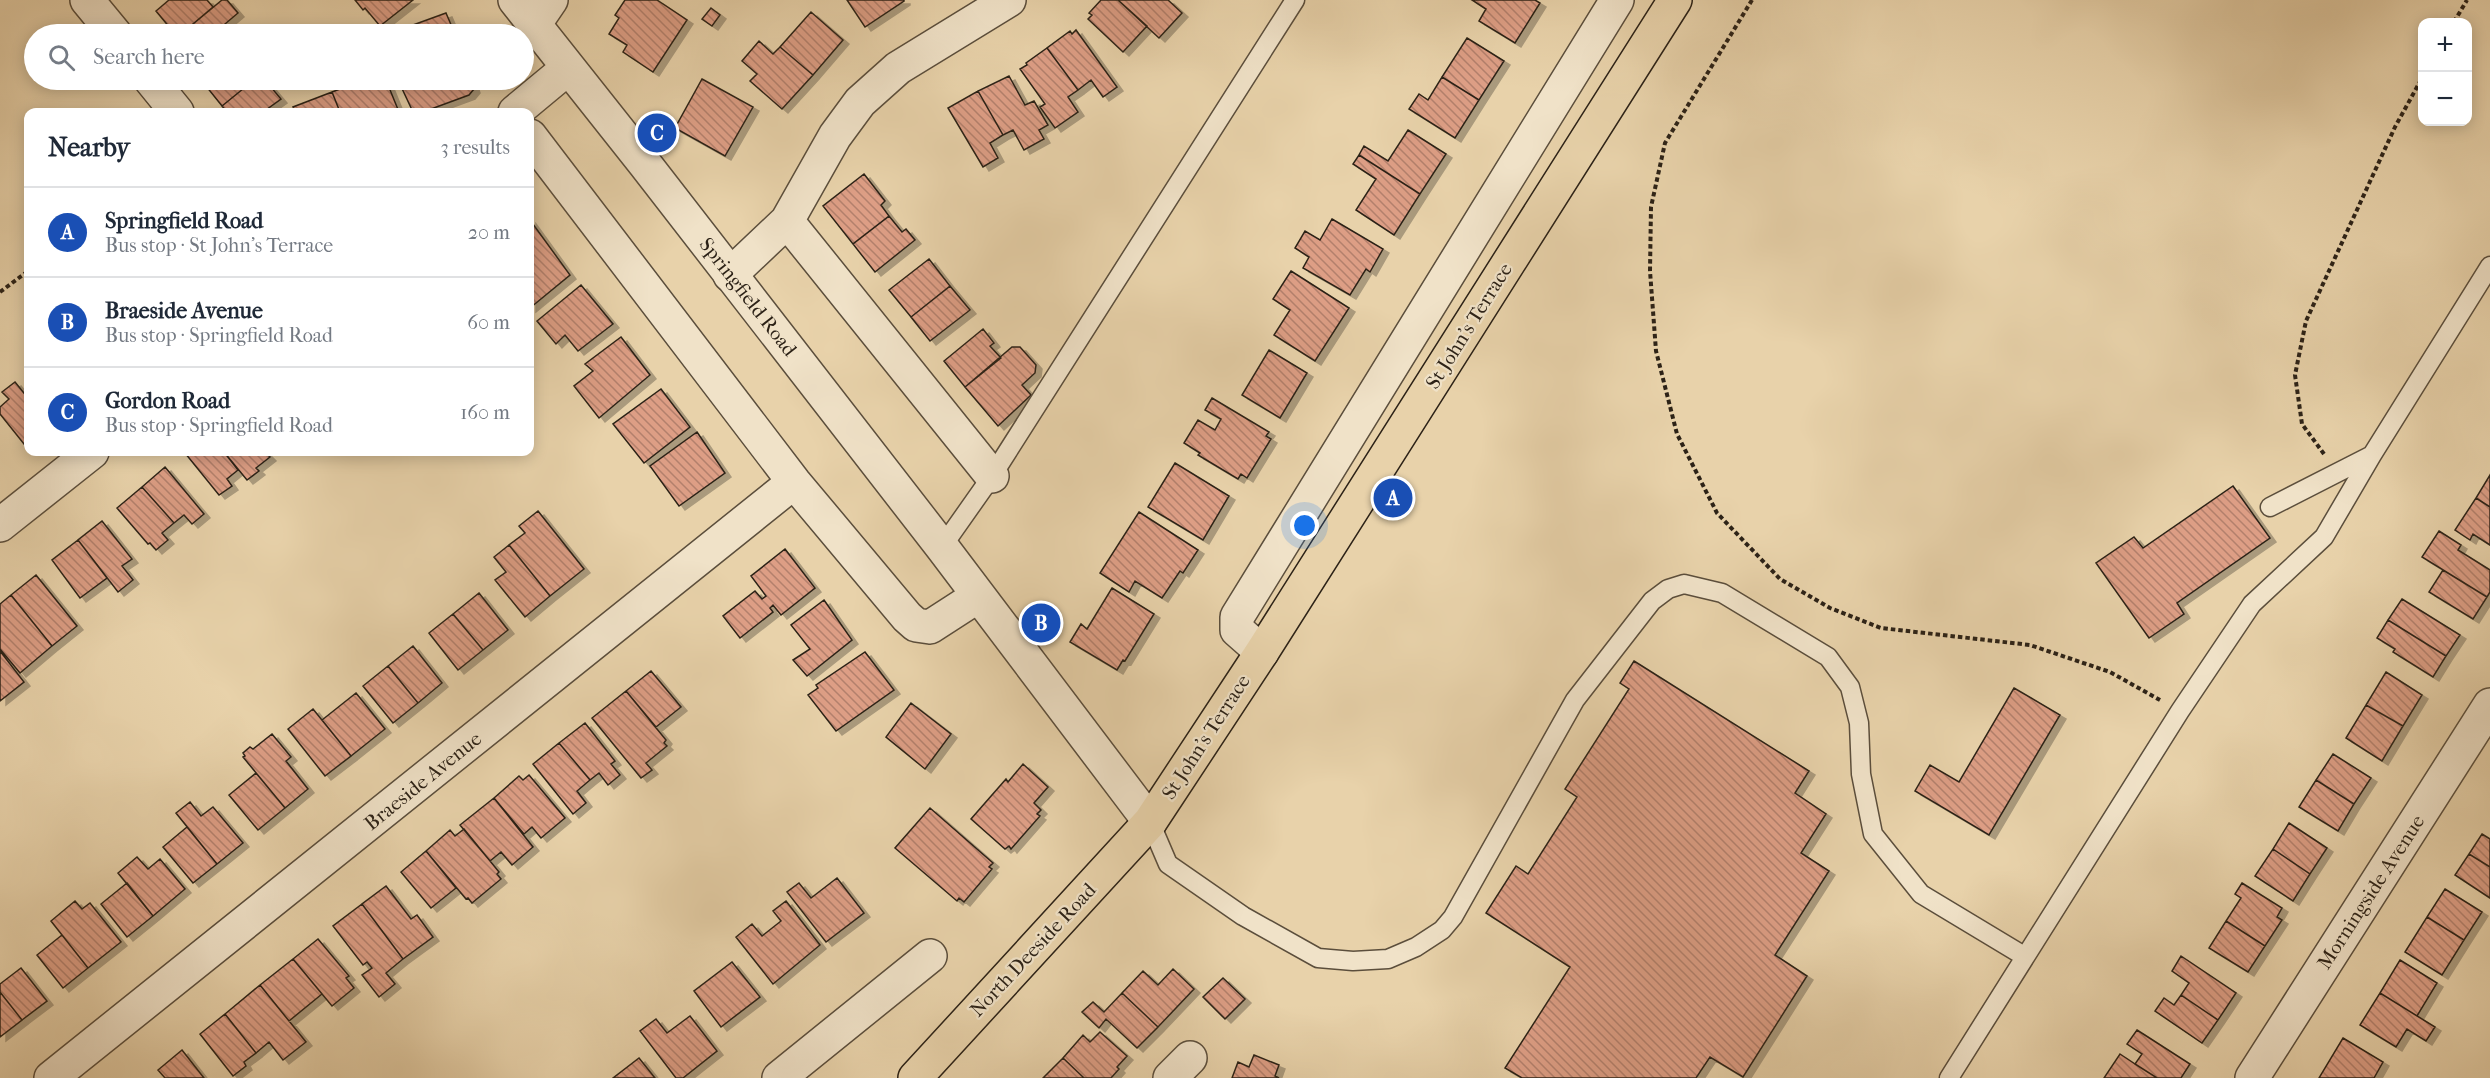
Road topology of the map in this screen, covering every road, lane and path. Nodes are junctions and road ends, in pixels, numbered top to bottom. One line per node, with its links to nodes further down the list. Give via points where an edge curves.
1 (87, 0): 10 (street)
2 (1010, 0): 17 (street, via 898,68 860,102 835,136)
3 (1295, 0): 24 (lane)
4 (1617, 0): 30 (street, via 1237,617 1237,630)
5 (1675, 0): 30 (main road, St John's Terrace)
6 (1752, 0): 32 (path, via 1665,143 1651,207 1650,271 1656,351 1677,434 1717,513 1780,579 1830,608 1881,628 2030,645 2110,672)
7 (2467, 0): 9 (path)
8 (534, 8): 11 (street, Springfield Road)
9 (2456, 18)
10 (106, 24)
11 (568, 68): 15 (street); 20 (street, Springfield Road)
12 (2418, 85): 22 (path, via 2306,321 2295,375 2302,424 2326,456)
13 (159, 90): 14 (street)
14 (174, 108)
15 (520, 108)
16 (534, 141): 25 (street)
17 (787, 221): 20 (street); 24 (street)
18 (2490, 266): 22 (lane)
19 (24, 274): 21 (path)
20 (730, 275): 28 (street, Springfield Road)
21 (0, 292)
22 (2372, 455): 26 (lane); 32 (lane, via 2324,537 2252,604)
23 (87, 456): 27 (street)
24 (992, 476): 28 (lane)
25 (794, 482): 29 (street, via 916,626 930,627); 36 (street, Braeside Avenue)
26 (2270, 507)
27 (0, 525)
28 (942, 548): 29 (street, Springfield Road)
29 (978, 596): 33 (street, Springfield Road)
30 (1262, 652): 33 (main road, St John's Terrace)
31 (2490, 705): 40 (street, Morningside Avenue)
32 (2180, 711): 35 (lane)
33 (1150, 822): 35 (lane, via 1168,864 1243,916 1318,958 1388,959 1416,947 1442,930 1453,917 1575,700 1652,600 1684,584 1722,593 1828,657 1850,687 1859,723 1861,774 1873,834 1921,894); 38 (main road, North Deeside Road)
34 (930, 956): 37 (street)
35 (2024, 956): 39 (lane)
36 (51, 1078)
37 (779, 1078)
38 (915, 1078)
39 (1949, 1078)
40 (2253, 1078)

